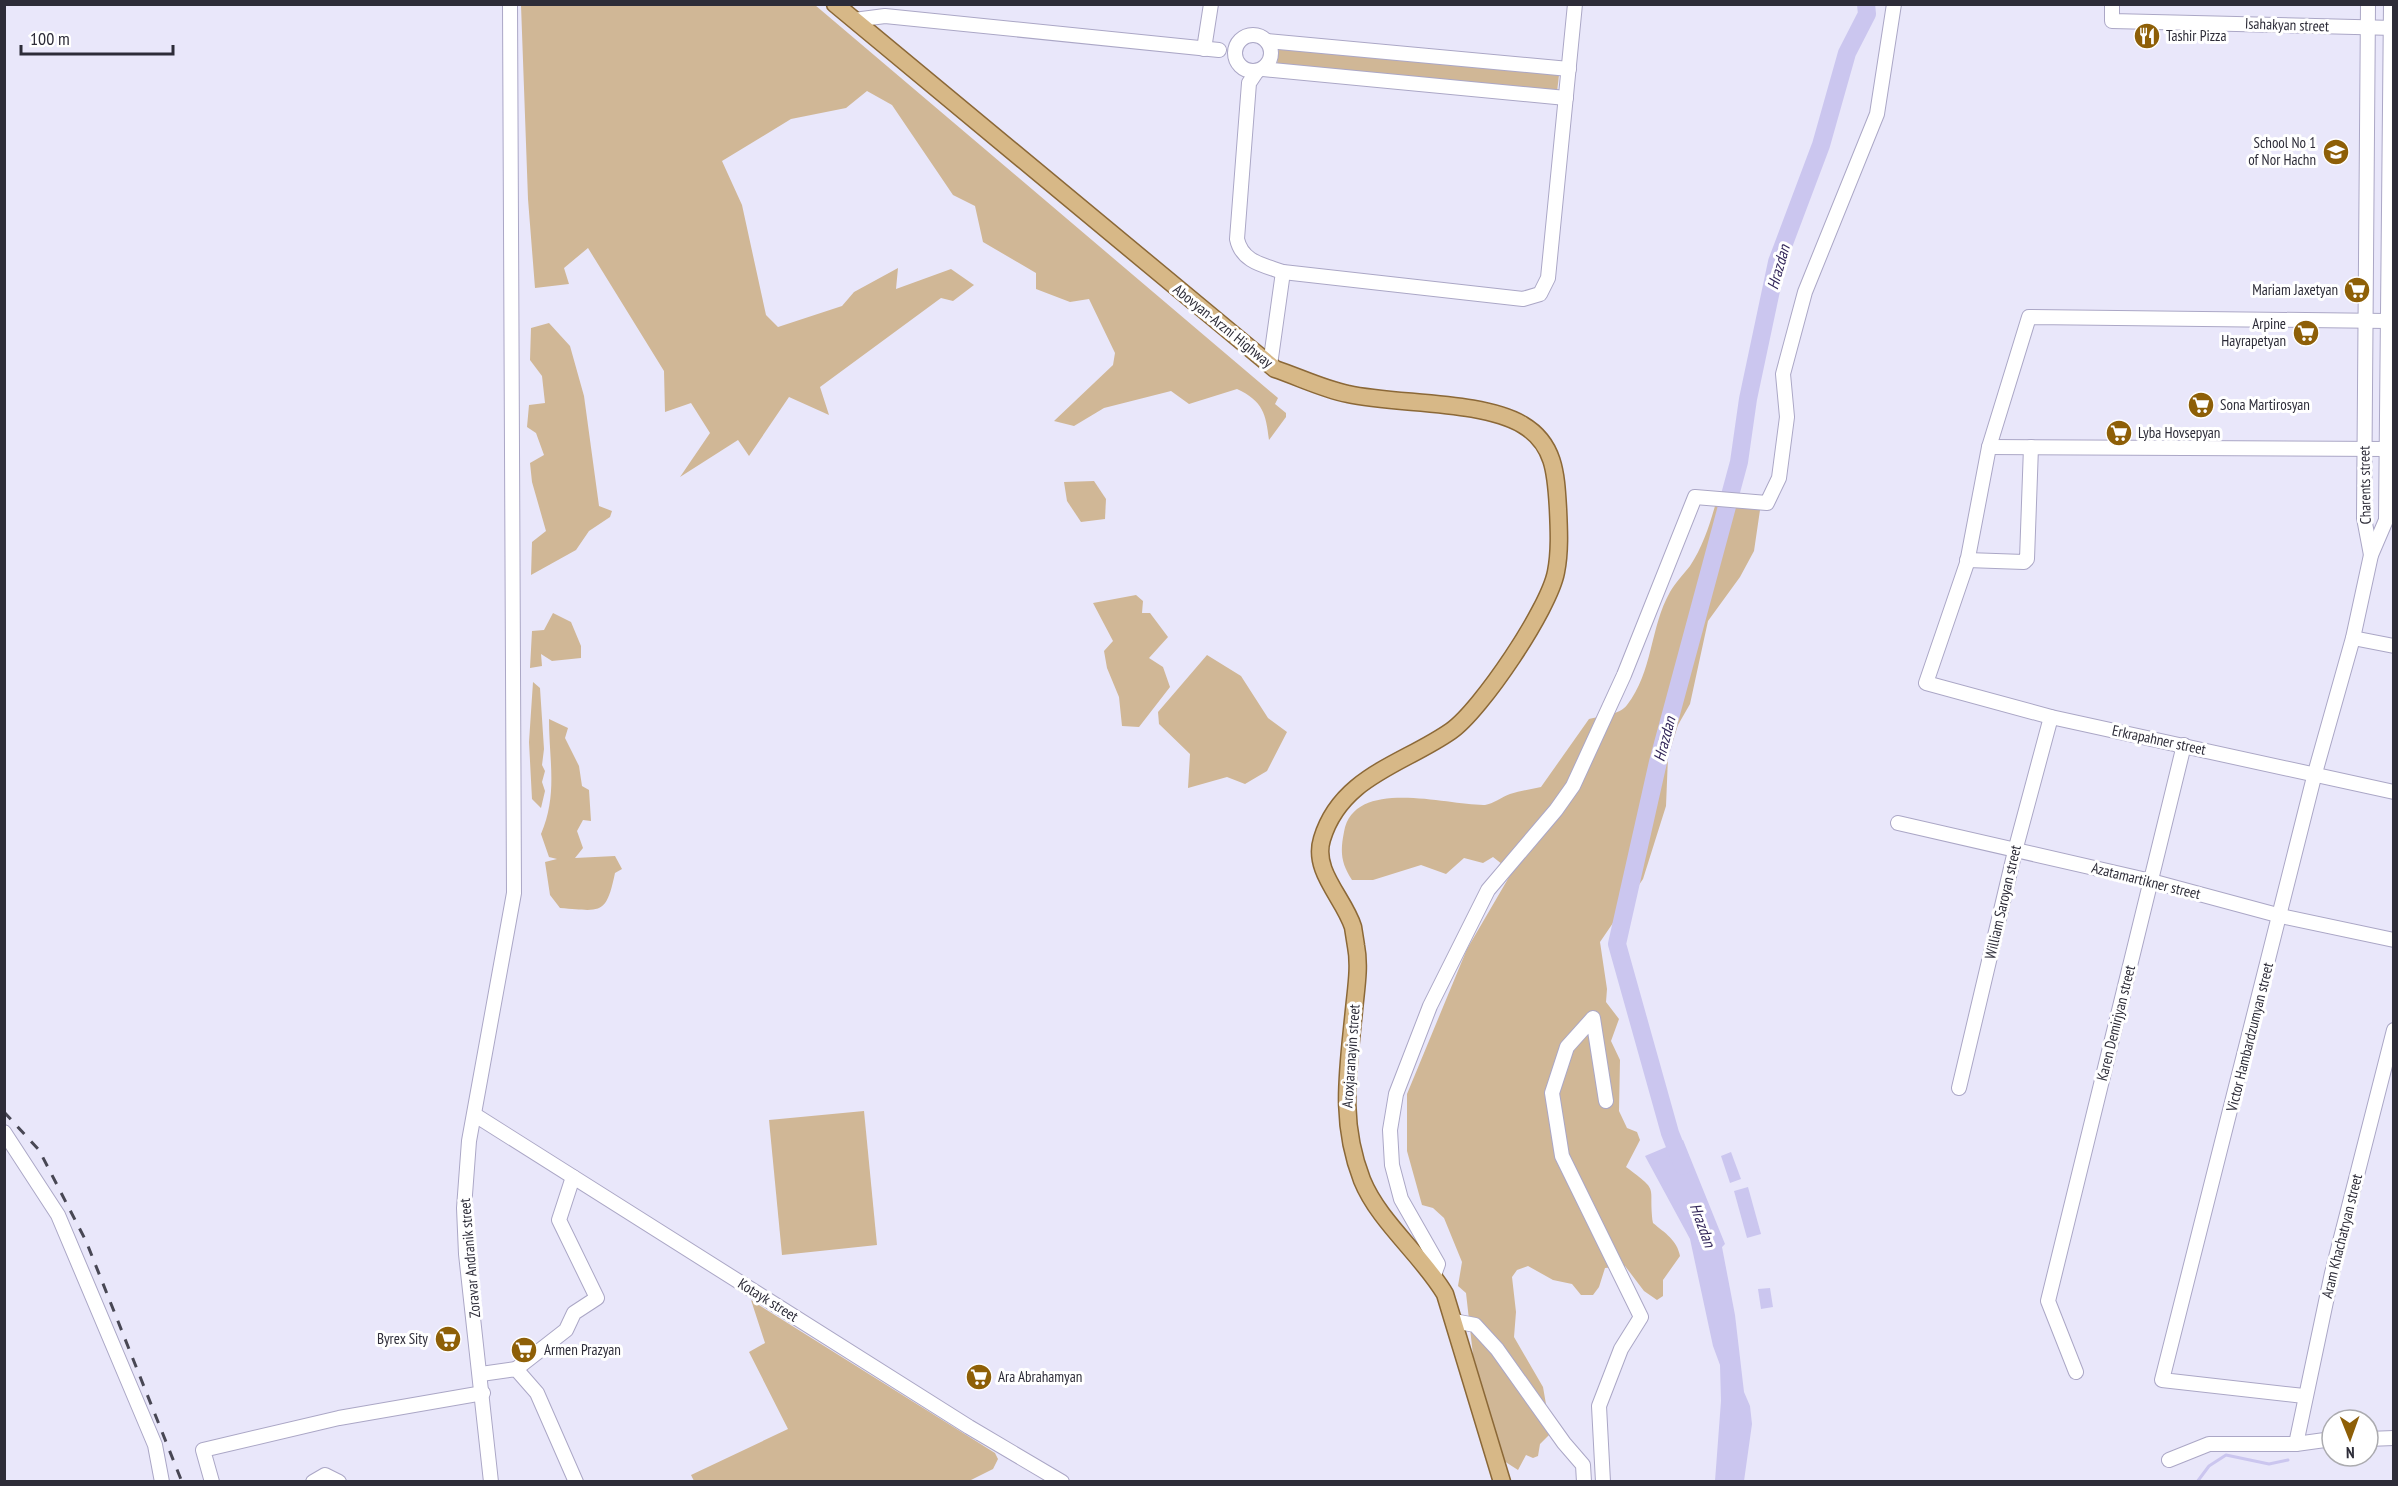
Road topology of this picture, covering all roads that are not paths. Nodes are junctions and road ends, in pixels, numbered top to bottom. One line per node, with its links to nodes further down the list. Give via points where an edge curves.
1 (510, 4): 45 (street, Zoravar Andranik street, via 514,893)
2 (835, 4): 9 (main road, Abovyan-Arzni Highway)
3 (1211, 4): 13 (street)
4 (1575, 4): 15 (street)
5 (1894, 4): 49 (street, via 1877,114 1805,292 1783,374 1787,417 1779,478 1767,503 1695,497 1624,675 1574,786 1488,890 1430,1006 1396,1094 1390,1121 1392,1165 1401,1199 1438,1264)
6 (2112, 4): 10 (street, Isahakyan street, via 2112,21)
7 (2368, 4): 10 (street, Charents street)
8 (2391, 4): 11 (street, Charents street)
9 (854, 20): 13 (street, via 885,16); 21 (main road, Abovyan-Arzni Highway)
10 (2368, 27): 11 (street, Isahakyan street); 19 (street, Charents street)
11 (2392, 28): 20 (street, Charents street)
12 (1267, 42): 15 (street); 16 (street, via 1270,57); 16 (street, via 1255,35 1240,40 1234,53 1236,61)
13 (1204, 49): 14 (street)
14 (1219, 50)
15 (1569, 69): 17 (street)
16 (1253, 73): 17 (street); 18 (street, via 1237,239 1248,259)
17 (1566, 98): 18 (street, via 1548,278 1540,294 1523,299)
18 (1283, 272): 21 (street)
19 (2367, 321): 20 (street); 22 (street, via 2029,317); 24 (street, Charents street)
20 (2387, 321): 25 (street, Charents street)
21 (1269, 365): 32 (main road, Abovyan-Arzni Highway, via 1346,394 1500,414 1525,426 1544,442 1556,467 1556,574 1543,606)
22 (1989, 447): 23 (street); 29 (street)
23 (2031, 447): 24 (street); 29 (street, via 2027,558 2024,562 2003,563)
24 (2364, 449): 25 (street); 26 (street, Charents street)
25 (2386, 449): 27 (street, Charents street)
26 (2364, 518): 27 (street); 28 (street, Charents street)
27 (2390, 520): 28 (street, Charents street)
28 (2371, 555): 30 (street, Victor Hambardzumyan street)
29 (1967, 560): 33 (street, Erkrapahner street, via 1926,683)
30 (2353, 638): 31 (street); 35 (street, Victor Hambardzumyan street)
31 (2394, 646)
32 (1472, 712): 49 (main road, Aroxjaranayin street, via 1452,731 1372,774 1348,794 1326,829 1320,856 1353,927 1357,953 1345,1104 1355,1158 1364,1184 1393,1228)
33 (2051, 717): 34 (street, Erkrapahner street); 38 (street, William Saroyan street)
34 (2184, 745): 35 (street, Erkrapahner street); 39 (street, Karen Demirjyan street)
35 (2315, 773): 36 (street, Erkrapahner street); 40 (street, Victor Hambardzumyan street)
36 (2394, 792)
37 (1898, 822): 38 (street, Azatamartikner street)
38 (2015, 851): 39 (street, Azatamartikner street); 43 (street, William Saroyan street)
39 (2151, 880): 40 (street, Azatamartikner street); 52 (street, Karen Demirjyan street, via 2048,1301)
40 (2281, 916): 41 (street, Azatamartikner street); 55 (street, Victor Hambardzumyan street, via 2162,1380)
41 (2394, 940)
42 (2394, 1030): 55 (street, Aram Khachatryan street)
43 (1959, 1088)
44 (1606, 1101): 68 (street, via 1593,1018 1567,1047 1552,1092 1562,1156 1641,1317 1621,1349 1599,1406)
45 (475, 1115): 48 (street, Kotayk street); 53 (street, Zoravar Andranik street, via 467,1152 464,1209)
46 (4, 1132): 47 (street)
47 (11, 1154): 59 (street, via 58,1215 155,1445)
48 (573, 1177): 51 (street, via 559,1220 597,1298 574,1313 566,1330); 65 (street, Kotayk street)
49 (1434, 1275): 50 (main road, Aroxjaranayin street)
50 (1454, 1321): 66 (main road, Aroxjaranayin street); 67 (street, via 1475,1325 1497,1349 1583,1465)
51 (516, 1369): 53 (street); 64 (street, via 537,1393)
52 (2076, 1372)
53 (481, 1374): 54 (street, Zoravar Andranik street)
54 (483, 1393): 60 (street, via 339,1418 203,1450); 63 (street, Zoravar Andranik street)
55 (2304, 1396): 57 (street, Aram Khachatryan street)
56 (2320, 1441): 57 (street)
57 (2296, 1444): 58 (street, via 2209,1444)
58 (2169, 1460)
59 (162, 1482)
60 (212, 1482)
61 (312, 1482): 62 (street, via 325,1475)
62 (339, 1482)
63 (491, 1482)
64 (576, 1482)
65 (1062, 1482)
66 (1502, 1482)
67 (1584, 1482)
68 (1603, 1482)

